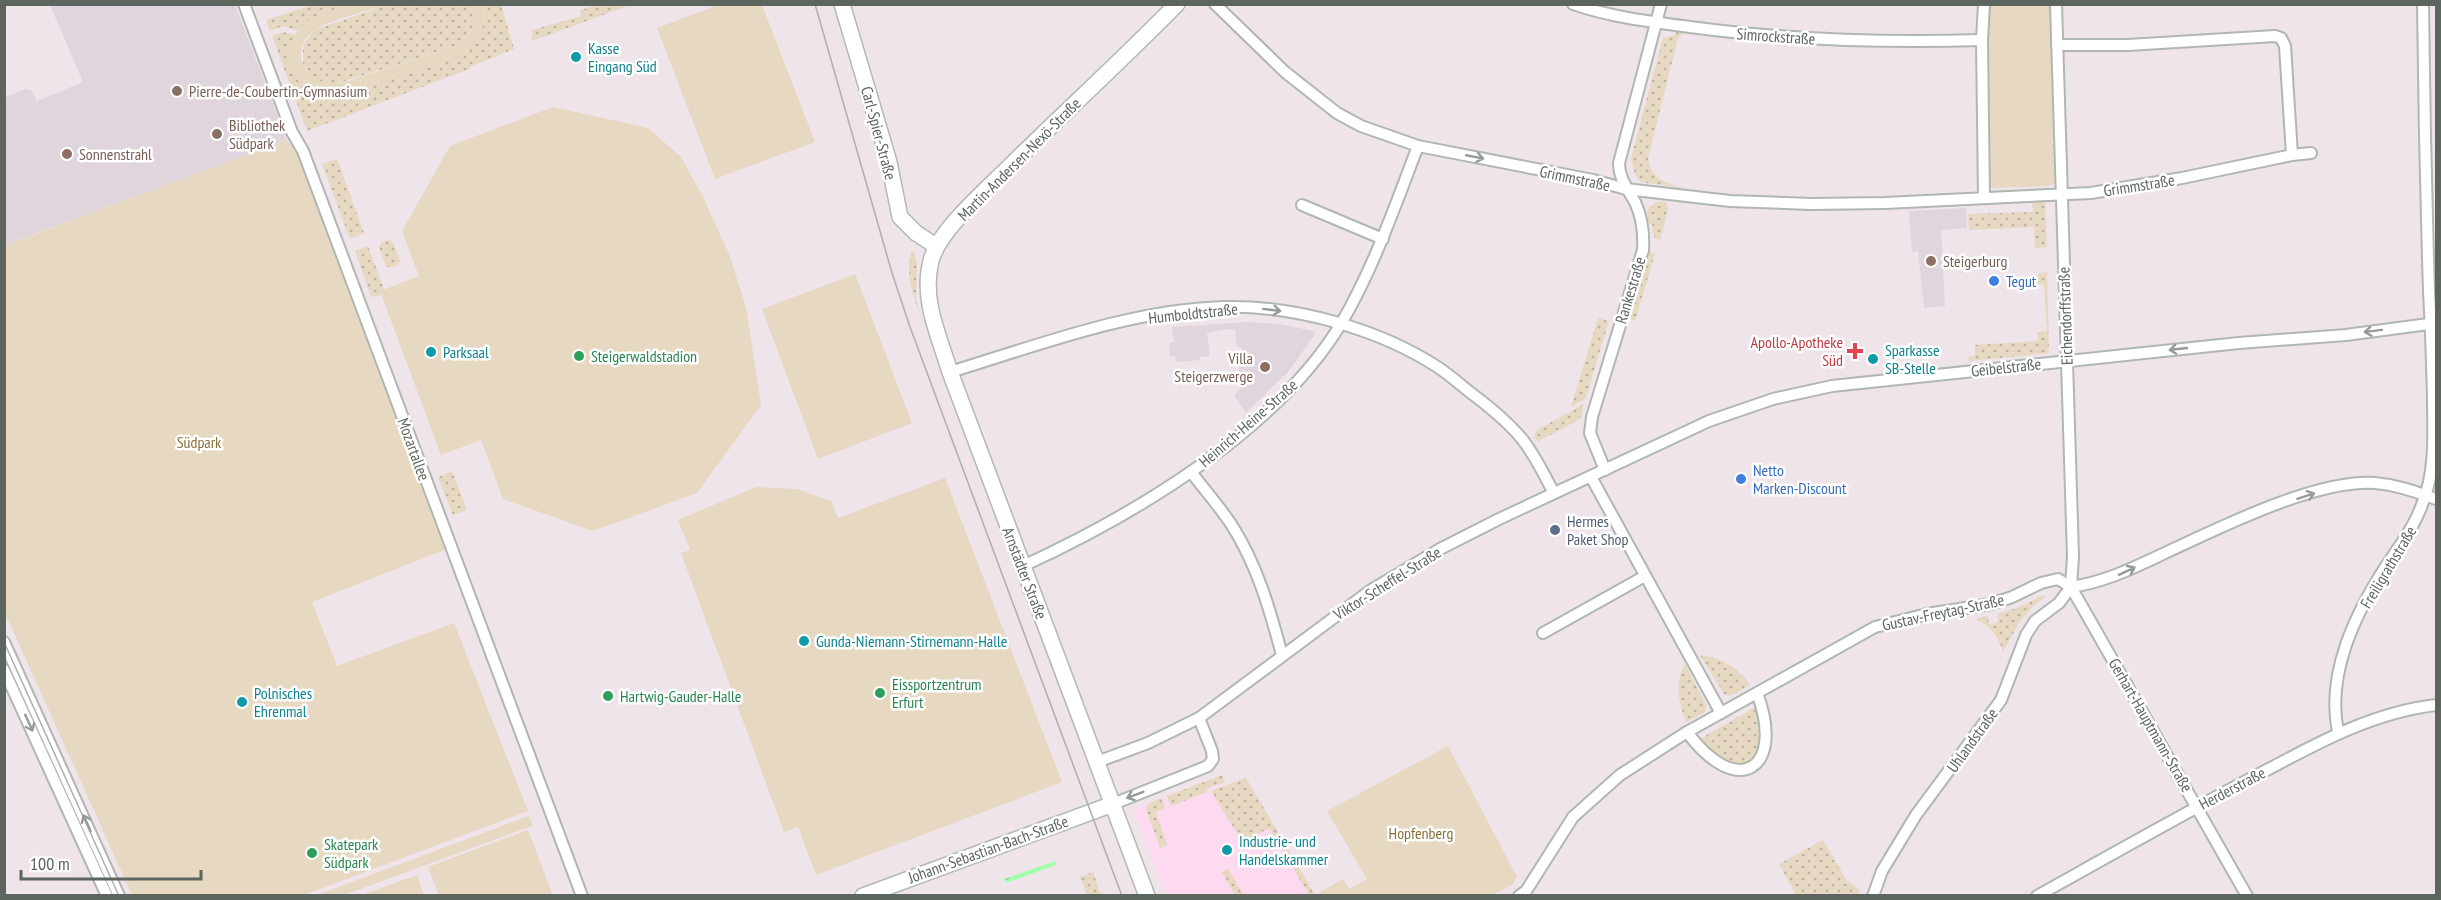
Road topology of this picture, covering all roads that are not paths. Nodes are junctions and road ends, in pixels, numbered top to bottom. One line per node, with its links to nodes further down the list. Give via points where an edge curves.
1 (244, 4): 56 (street, Mozartallee, via 292,132 303,151)
2 (842, 4): 25 (main road, Carl-Spier-Straße, via 889,162 900,217)
3 (1165, 4): 14 (main road, Martin-Andersen-Nexö-Straße, via 1127,43)
4 (1177, 4): 14 (main road, Martin-Andersen-Nexö-Straße)
5 (1215, 4): 17 (street, Grimmstraße, via 1285,72 1337,112 1384,135)
6 (1573, 4): 11 (street, Simrockstraße)
7 (1661, 4): 11 (street, Rankestraße)
8 (1984, 4): 12 (street)
9 (2056, 4): 13 (street, Eichendorffstraße)
10 (2423, 4): 15 (street, Freiligrathstraße)
11 (1656, 23): 12 (street, Simrockstraße, via 1729,33 1842,40); 20 (street, Rankestraße, via 1619,163)
12 (1982, 40): 22 (street)
13 (2057, 45): 19 (street, via 2282,38); 21 (street, Eichendorffstraße)
14 (1104, 74): 25 (main road, Martin-Andersen-Nexö-Straße, via 987,188)
15 (2424, 88): 16 (street); 27 (street, Freiligrathstraße)
16 (2436, 88)
17 (1418, 146): 20 (street, Grimmstraße, one-way to 20); 24 (street, Heinrich-Heine-Straße)
18 (2312, 153): 19 (street, Grimmstraße)
19 (2292, 155): 21 (street, Grimmstraße, via 2182,178)
20 (1626, 189): 22 (street, Grimmstraße, via 1730,201 1810,204); 30 (street, Rankestraße, via 1640,215 1643,237 1592,417 1590,433)
21 (2061, 195): 22 (street, Grimmstraße); 28 (street, Eichendorffstraße)
22 (1984, 198)
23 (1302, 205): 24 (street)
24 (1383, 239): 26 (street, Heinrich-Heine-Straße)
25 (936, 246): 29 (main road, Arnstädter Straße, via 927,284)
26 (1342, 323): 29 (street, Humboldtstraße, one-way to 26, via 1090,329 1184,311 1223,307 1267,309); 31 (street, Heinrich-Heine-Straße, via 1304,374 1273,405); 33 (street, Humboldtstraße, via 1438,368 1503,418 1525,444)
27 (2434, 323): 28 (street, Geibelstraße, one-way to 28, via 2346,335); 34 (street, Freiligrathstraße)
28 (2067, 360): 30 (street, Geibelstraße, via 1832,386 1773,399 1708,421); 37 (street, Eichendorffstraße)
29 (950, 372): 35 (main road, Arnstädter Straße)
30 (1605, 470): 32 (street, Geibelstraße)
31 (1191, 472): 35 (street, Heinrich-Heine-Straße); 40 (street, via 1232,526 1247,554)
32 (1591, 477): 33 (street, Viktor-Scheffel-Straße); 36 (street)
33 (1554, 493): 40 (street, Viktor-Scheffel-Straße, via 1401,571)
34 (2431, 498): 37 (street, Gustav-Freytag-Straße, one-way to 34, via 2094,584 2225,525 2342,485 2405,487); 48 (street, Freiligrathstraße, via 2368,596 2351,632 2335,697)
35 (1023, 566): 49 (main road, Arnstädter Straße)
36 (1645, 576): 38 (street); 45 (street)
37 (2071, 587): 43 (street, Gustav-Freytag-Straße, via 2058,579 1990,604 1886,624); 51 (street, Gerhart-Hauptmann-Straße); 60 (street, Uhlandstraße, via 2059,603 2035,621 2026,635 2001,700 1916,815 1882,871)
38 (1542, 633)
39 (4, 642): 41 (street)
40 (1282, 655): 46 (street, Viktor-Scheffel-Straße)
41 (18, 671): 42 (street); 55 (street, one-way to 41)
42 (5, 674): 54 (street, one-way to 54)
43 (1757, 693): 45 (street, Gustav-Freytag-Straße); 47 (street, via 1763,710 1766,748 1759,761 1746,769 1718,765)
44 (2436, 705): 48 (street, Herderstraße)
45 (1721, 712): 47 (street, Gustav-Freytag-Straße)
46 (1199, 718): 49 (street, Viktor-Scheffel-Straße); 50 (street, one-way to 50, via 1212,751 1213,759 1208,766)
47 (1687, 732): 59 (street, Gustav-Freytag-Straße, via 1620,775 1581,809)
48 (2338, 732): 51 (street, Herderstraße)
49 (1097, 762): 50 (main road, Arnstädter Straße)
50 (1113, 804): 52 (main road, Johann-Sebastian-Bach-Straße); 58 (main road, Arnstädter Straße)
51 (2198, 806): 53 (street, Herderstraße); 61 (street, Gerhart-Hauptmann-Straße)
52 (884, 892): 57 (main road, Johann-Sebastian-Bach-Straße)
53 (2038, 895)
54 (107, 896)
55 (119, 896)
56 (582, 896)
57 (863, 896)
58 (1147, 896)
59 (1519, 896)
60 (1873, 896)
61 (2247, 896)

